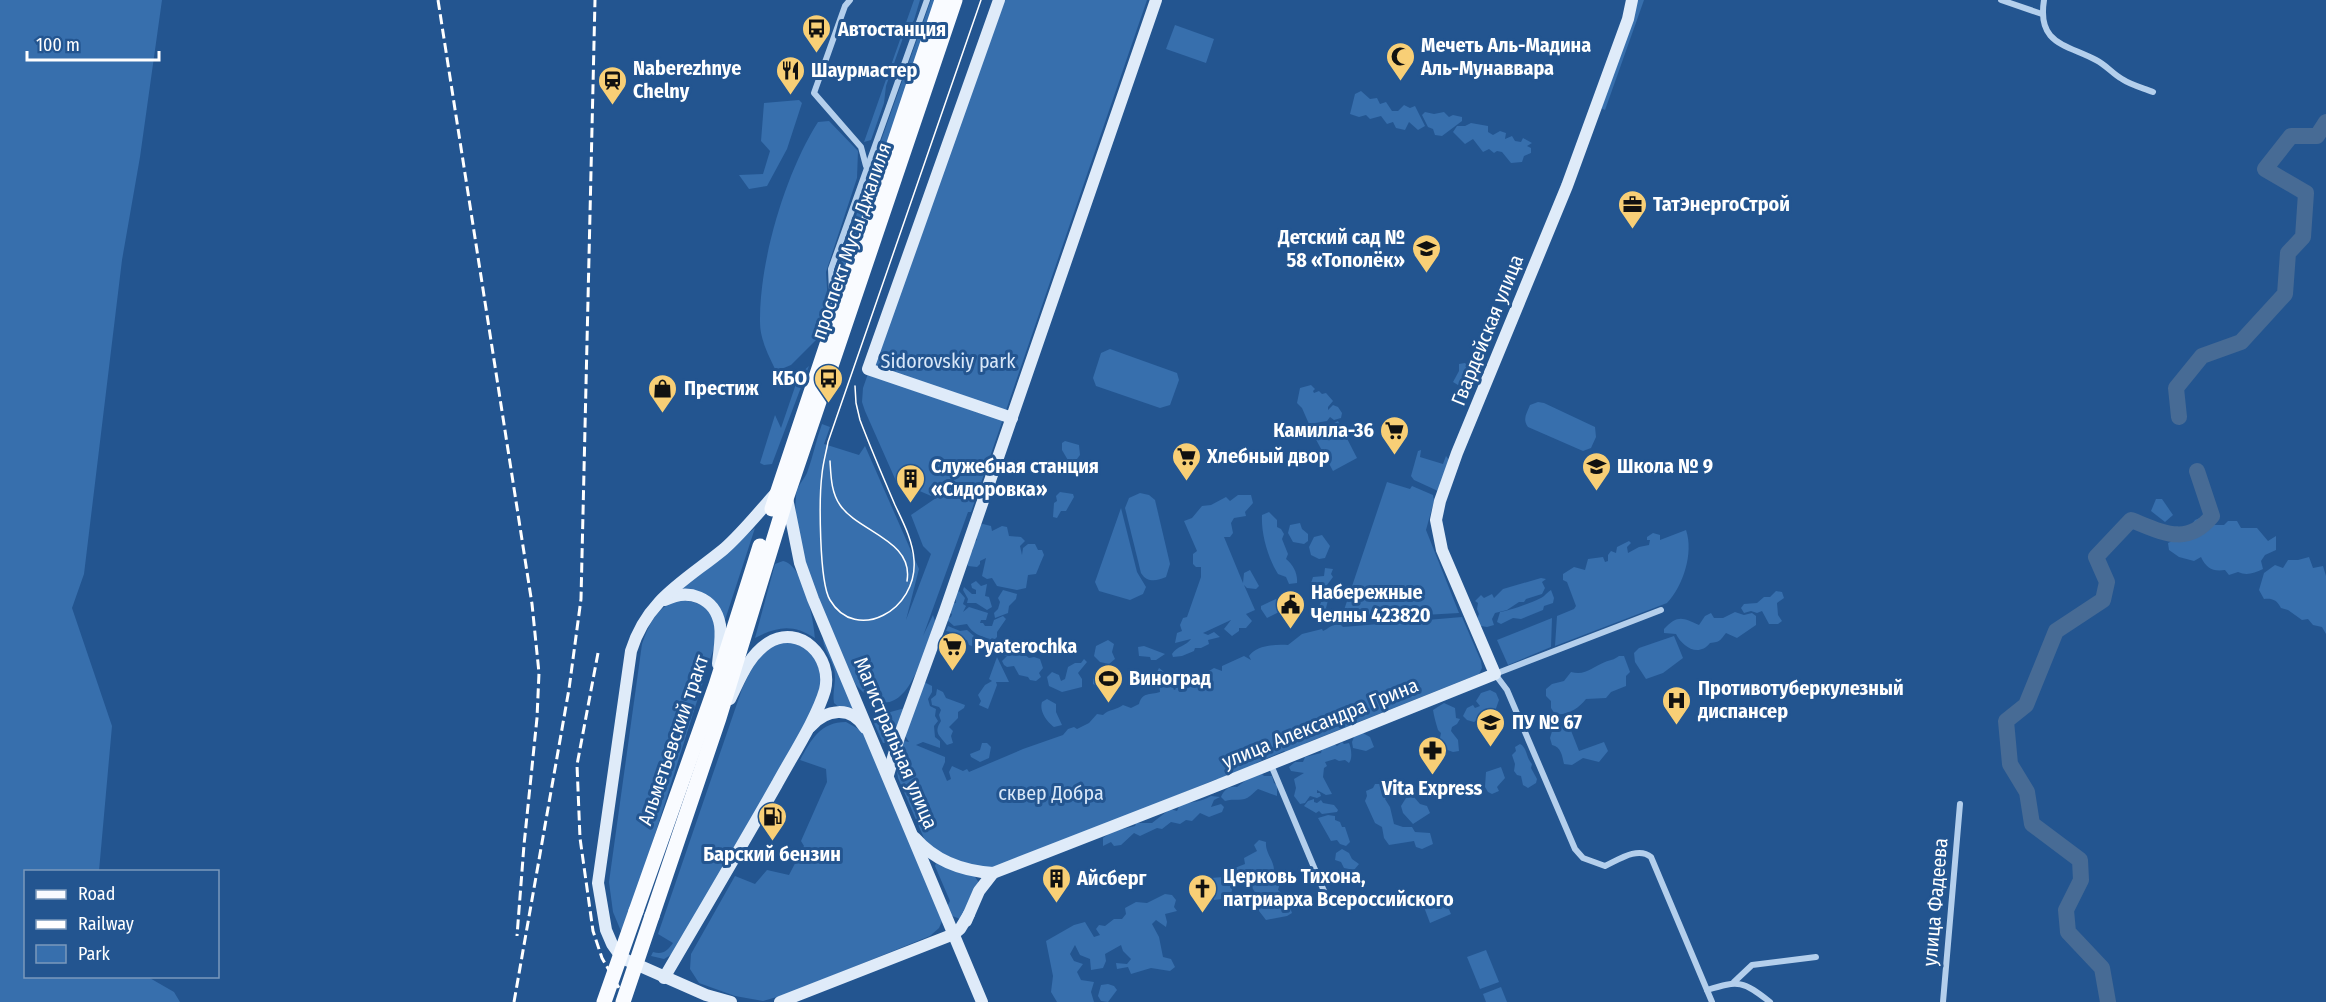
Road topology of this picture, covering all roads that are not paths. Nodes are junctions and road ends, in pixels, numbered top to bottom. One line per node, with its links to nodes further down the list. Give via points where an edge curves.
1 (850, 0): 12 (street, via 814,93 861,147)
2 (927, 0): 12 (street)
3 (942, 0): 13 (main road, проспект Мусы Джалиля)
4 (955, 0): 15 (main road, проспект Мусы Джалиля)
5 (999, 0): 14 (street, via 868,369)
6 (1156, 0): 14 (street)
7 (1632, 0): 18 (street, Гвардейская улица, via 1567,186 1457,453 1438,510 1442,550)
8 (2001, 0): 10 (street)
9 (2044, 0): 10 (street)
10 (2042, 14): 11 (street, via 2044,26 2057,43 2097,60 2121,79)
11 (2153, 92)
12 (867, 168): 13 (street, via 831,269)
13 (833, 326): 15 (main road, проспект Мусы Джалиля)
14 (1012, 418): 24 (street)
15 (782, 494): 16 (street); 19 (main road, Альметьевский тракт); 20 (main road, Альметьевский тракт); 22 (street, Магистральная улица, via 813,599)
16 (652, 610): 19 (street, via 665,599 685,594 704,599 712,607 721,634); 35 (street, via 631,651 598,883 602,916 612,944 622,958)
17 (1661, 610): 18 (street, улица Александра Грина)
18 (1495, 674): 23 (street, улица Александра Грина); 37 (street, via 1507,690 1575,849 1583,858 1605,866 1639,852 1651,857)
19 (716, 685): 39 (main road, Альметьевский тракт, bridge)
20 (719, 718): 21 (street, via 757,652 777,639 799,638 819,653 826,674 824,694); 40 (main road, Альметьевский тракт, bridge)
21 (805, 734): 22 (street, via 822,716 842,711 862,722); 35 (street)
22 (875, 744): 24 (street, Магистральная улица)
23 (1271, 765): 27 (street, улица Александра Грина); 28 (street)
24 (888, 775): 26 (street, Магистральная улица)
25 (1960, 804): 46 (street, улица Фадеева)
26 (915, 838): 27 (street, via 949,863); 30 (street, Магистральная улица)
27 (993, 873): 29 (street)
28 (1329, 903)
29 (969, 914): 31 (street); 33 (street)
30 (946, 916): 31 (street, Магистральная улица); 32 (street, via 942,931)
31 (954, 934): 32 (street); 33 (street, Магистральная улица)
32 (930, 943): 33 (street); 42 (street)
33 (961, 951): 43 (street, Магистральная улица)
34 (1816, 957): 36 (street, via 1752,965)
35 (664, 978): 38 (street)
36 (1734, 982): 37 (street); 45 (street)
37 (1707, 990): 44 (street)
38 (704, 999): 41 (street)
39 (604, 1002)
40 (623, 1002)
41 (731, 1002)
42 (780, 1002)
43 (982, 1002)
44 (1712, 1002)
45 (1770, 1002)
46 (1943, 1002)

